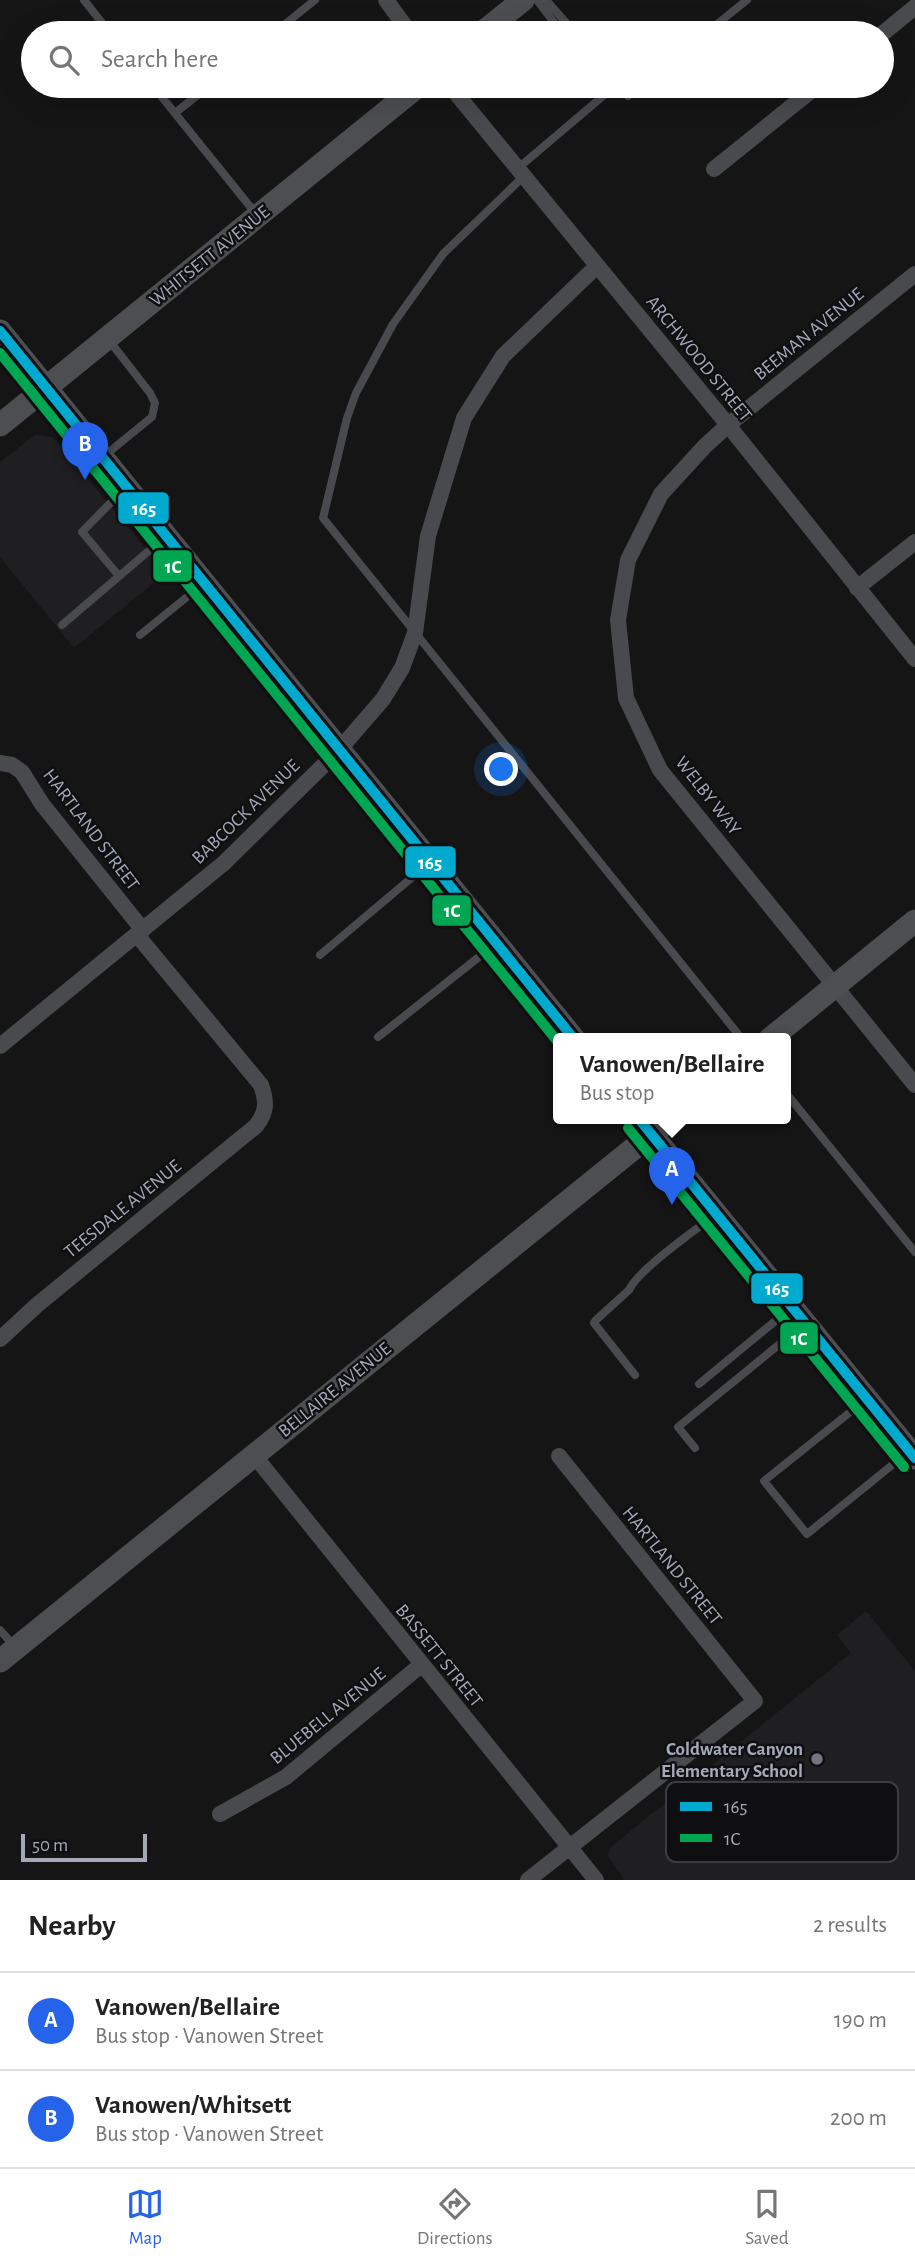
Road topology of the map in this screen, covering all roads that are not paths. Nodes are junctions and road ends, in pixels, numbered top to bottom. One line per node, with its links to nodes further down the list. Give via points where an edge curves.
1 (84, 0): 9 (lane)
2 (315, 0): 10 (lane)
3 (386, 0): 11 (street)
4 (523, 0): 12 (main road)
5 (537, 0): 13 (lane)
6 (546, 0): 14 (lane)
7 (747, 0): 15 (lane)
8 (915, 7): 16 (street)
9 (101, 21)
10 (289, 21)
11 (401, 21)
12 (497, 21)
13 (553, 21)
14 (564, 21)
15 (721, 21)
16 (894, 24)
17 (163, 98): 23 (lane)
18 (194, 98): 23 (lane)
19 (403, 98): 26 (main road, WHITSETT AVENUE)
20 (460, 98): 25 (street, ARCHWOOD STREET)
21 (601, 98): 25 (lane)
22 (802, 98): 24 (street)
23 (175, 113): 26 (lane)
24 (714, 169)
25 (521, 172): 27 (street, ARCHWOOD STREET); 42 (lane, via 443,254 393,324 356,393 323,518)
26 (257, 216): 30 (main road, WHITSETT AVENUE)
27 (597, 266): 33 (street, ARCHWOOD STREET); 42 (street, BABCOCK AVENUE, via 503,356 464,418 428,536)
28 (915, 274): 33 (street, BEEMAN AVENUE)
29 (0, 331): 31 (main road)
30 (107, 338): 31 (main road, WHITSETT AVENUE); 34 (lane, via 155,403 152,417)
31 (46, 387): 32 (main road, WHITSETT AVENUE); 34 (main road)
32 (0, 425)
33 (728, 425): 40 (street, ARCHWOOD STREET); 52 (street, WELBY WAY, via 661,494 628,560 618,620 626,698 660,770)
34 (102, 457): 35 (main road)
35 (126, 488): 36 (main road); 38 (lane, via 82,532)
36 (165, 537): 38 (lane); 39 (main road)
37 (915, 542): 40 (street)
38 (119, 576): 41 (lane)
39 (203, 584): 43 (lane); 45 (main road)
40 (857, 588): 44 (street, ARCHWOOD STREET)
41 (62, 625)
42 (415, 633): 45 (street, BABCOCK AVENUE, via 402,668 383,699); 54 (lane)
43 (140, 635)
44 (915, 659)
45 (339, 750): 47 (main road); 49 (street, BABCOCK AVENUE, via 224,863)
46 (0, 764): 49 (street, HARTLAND STREET, via 22,772)
47 (431, 862): 50 (main road); 51 (lane)
48 (915, 921): 52 (main road)
49 (140, 932): 57 (street, BABCOCK AVENUE); 60 (street, HARTLAND STREET, via 261,1085)
50 (496, 943): 53 (main road); 56 (lane)
51 (320, 955)
52 (835, 986): 55 (main road); 58 (street, WELBY WAY)
53 (569, 1033)
54 (737, 1033)
55 (777, 1033)
56 (378, 1037)
57 (0, 1046)
58 (915, 1085)
59 (791, 1099): 63 (lane)
60 (266, 1107): 65 (street, TEESDALE AVENUE, via 256,1126)
61 (645, 1127): 62 (main road); 70 (main road, BELLAIRE AVENUE)
62 (716, 1214): 64 (main road); 66 (lane, via 596,1320 594,1324)
63 (915, 1252)
64 (799, 1315): 67 (lane); 68 (main road); 69 (lane, via 678,1427)
65 (0, 1339)
66 (635, 1375)
67 (699, 1384)
68 (867, 1399): 71 (main road); 71 (lane, via 764,1481 807,1534)
69 (695, 1448)
70 (253, 1454): 74 (main road, BELLAIRE AVENUE); 75 (street, BASSETT STREET)
71 (912, 1455)
72 (559, 1456): 77 (street, HARTLAND STREET, via 755,1701)
73 (0, 1630): 74 (lane)
74 (5, 1656)
75 (421, 1665): 76 (street, BLUEBELL AVENUE, via 286,1777); 77 (street, BASSETT STREET)
76 (220, 1814)
77 (568, 1846): 78 (street); 79 (street, BASSETT STREET)
78 (528, 1880)
79 (596, 1880)

